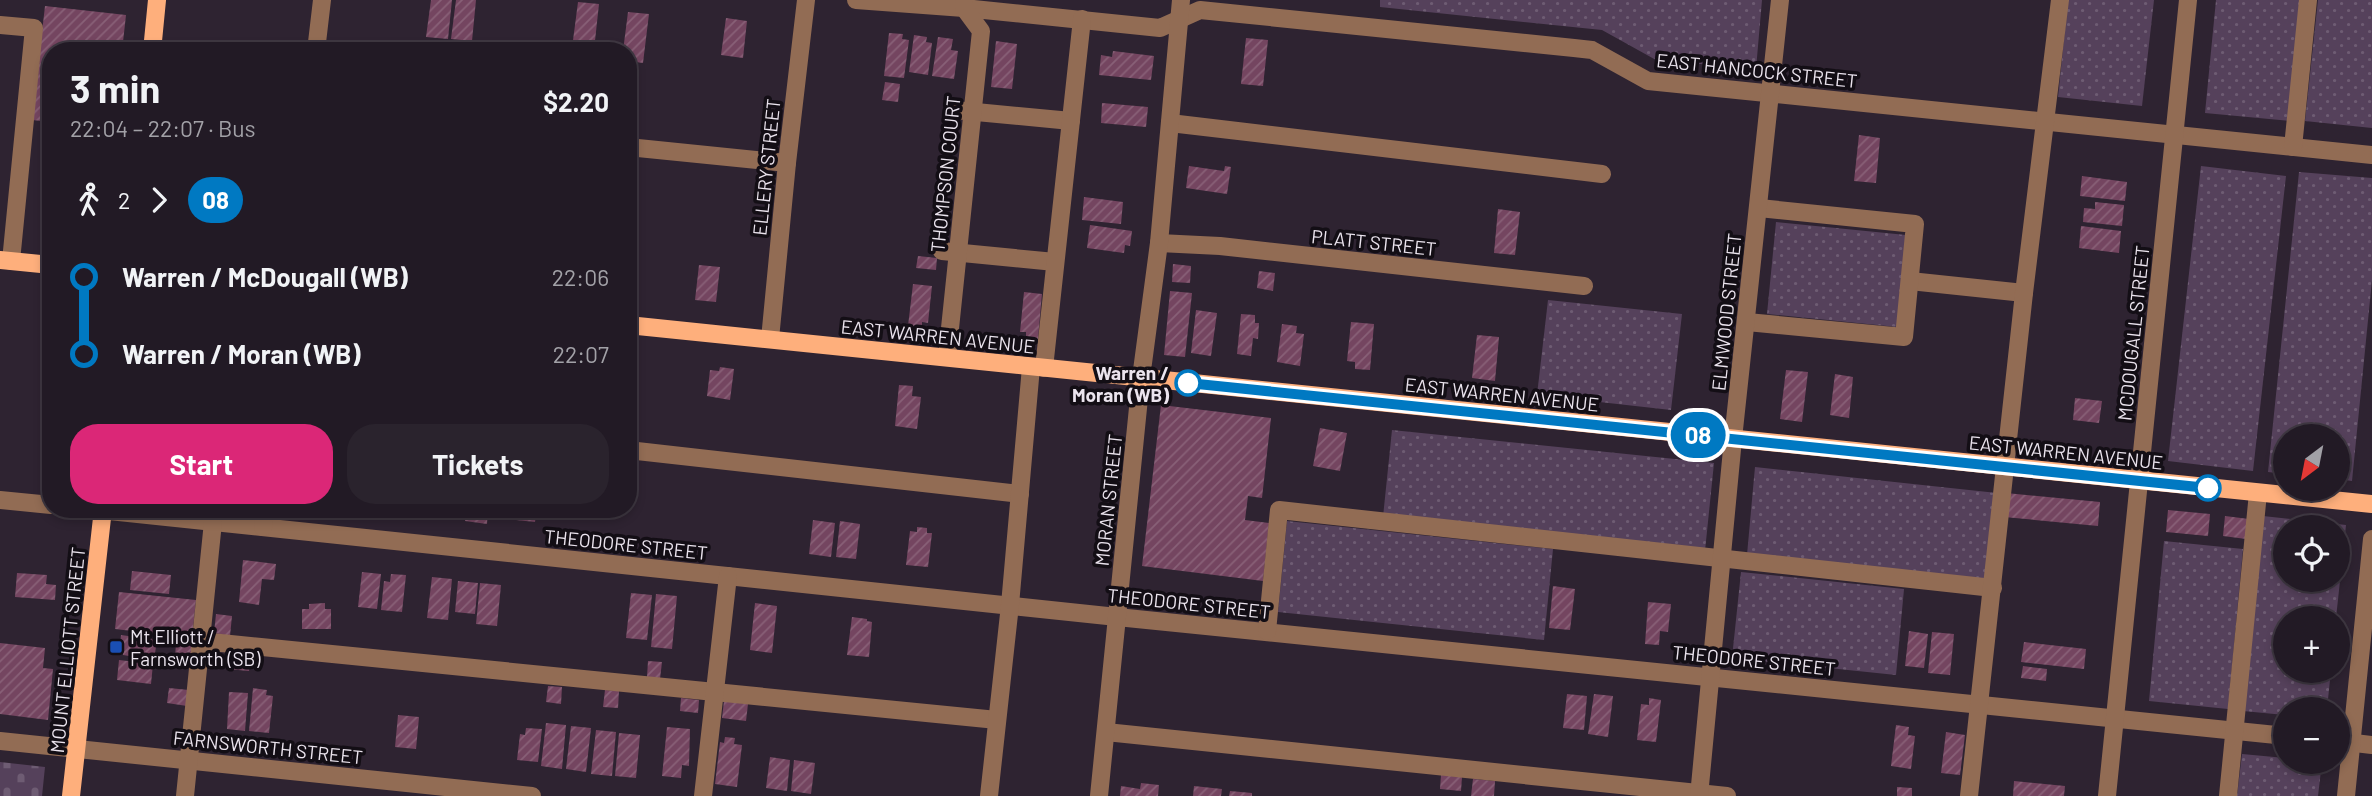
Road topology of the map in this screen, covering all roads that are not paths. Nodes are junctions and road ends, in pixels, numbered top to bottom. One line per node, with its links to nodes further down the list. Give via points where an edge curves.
1 (157, 0): 14 (main road)
2 (322, 0): 15 (street)
3 (806, 0): 25 (street, ELLERY STREET)
4 (856, 0): 10 (street, EAST HANCOCK STREET)
5 (1181, 0): 12 (street, MORAN STREET)
6 (1780, 0): 16 (street, ELMWOOD STREET)
7 (2060, 0): 18 (street)
8 (2188, 0): 21 (street, MCDOUGALL STREET)
9 (2308, 0): 22 (street)
10 (964, 4): 11 (street, EAST HANCOCK STREET); 17 (street, THOMPSON COURT, via 981,31)
11 (1082, 19): 12 (street, EAST HANCOCK STREET, via 1160,29); 19 (street)
12 (1179, 20): 16 (street, EAST HANCOCK STREET, via 1200,10 1574,48 1592,51 1647,80); 20 (street, MORAN STREET)
13 (0, 25): 30 (street, via 34,28)
14 (153, 42)
15 (317, 42)
16 (1771, 92): 18 (street, EAST HANCOCK STREET); 27 (street, ELMWOOD STREET)
17 (964, 111): 19 (street); 29 (street, THOMPSON COURT)
18 (2046, 120): 21 (street, EAST HANCOCK STREET); 35 (street)
19 (1071, 121): 31 (street)
20 (1170, 123): 26 (street); 28 (street, MORAN STREET)
21 (2175, 135): 22 (street, EAST HANCOCK STREET); 45 (street, MCDOUGALL STREET)
22 (2293, 147): 24 (street, EAST HANCOCK STREET)
23 (637, 148): 25 (street)
24 (2372, 155)
25 (787, 163): 38 (street, ELLERY STREET)
26 (1602, 174)
27 (1759, 208): 33 (street, via 1915,224); 36 (street, ELMWOOD STREET)
28 (1159, 243): 34 (street, PLATT STREET); 41 (street, MORAN STREET)
29 (950, 252): 31 (street); 39 (street, THOMPSON COURT)
30 (6, 260): 32 (main road)
31 (1055, 262): 40 (street)
32 (42, 264)
33 (1910, 281): 35 (street); 36 (street, via 1904,337)
34 (1584, 286)
35 (2024, 293): 44 (street)
36 (1747, 322): 42 (street, ELMWOOD STREET)
37 (637, 326): 38 (main road, EAST WARREN AVENUE)
38 (770, 339): 39 (main road, EAST WARREN AVENUE)
39 (947, 357): 40 (main road, EAST WARREN AVENUE)
40 (1038, 367): 41 (main road, EAST WARREN AVENUE); 47 (street)
41 (1141, 378): 42 (main road, EAST WARREN AVENUE); 60 (street, MORAN STREET)
42 (1733, 439): 44 (main road, EAST WARREN AVENUE); 56 (street, ELMWOOD STREET)
43 (637, 451): 47 (street)
44 (2005, 467): 45 (main road, EAST WARREN AVENUE); 58 (street)
45 (2140, 481): 46 (main road, EAST WARREN AVENUE); 67 (street, MCDOUGALL STREET)
46 (2258, 493): 50 (main road, EAST WARREN AVENUE); 69 (street)
47 (1020, 494): 59 (street)
48 (0, 500): 49 (street)
49 (42, 504)
50 (2372, 504)
51 (97, 518): 75 (main road, MOUNT ELLIOTT STREET)
52 (175, 518): 54 (street, THEODORE STREET)
53 (264, 518): 54 (street, THEODORE STREET); 57 (street, THEODORE STREET)
54 (214, 522): 62 (street)
55 (2372, 539): 65 (street)
56 (1723, 559): 58 (street); 61 (street, via 1279,510); 63 (street, ELMWOOD STREET)
57 (728, 576): 59 (street, THEODORE STREET); 64 (street)
58 (1993, 588): 66 (street)
59 (1010, 605): 60 (street, THEODORE STREET); 68 (street)
60 (1117, 617): 61 (street, THEODORE STREET); 70 (street, MORAN STREET)
61 (1267, 631): 63 (street, THEODORE STREET)
62 (201, 641): 64 (street); 76 (street)
63 (1711, 677): 66 (street, THEODORE STREET); 78 (street, ELMWOOD STREET)
64 (715, 692): 68 (street); 82 (street)
65 (2350, 704)
66 (1980, 705): 67 (street, THEODORE STREET); 86 (street)
67 (2115, 719): 69 (street, THEODORE STREET); 87 (street, MCDOUGALL STREET)
68 (997, 720): 83 (street)
69 (2235, 731): 71 (street, THEODORE STREET); 88 (street)
70 (1106, 732): 78 (street); 84 (street, MORAN STREET)
71 (2273, 735)
72 (0, 741): 75 (street, FARNSWORTH STREET)
73 (2350, 743): 74 (street)
74 (2372, 745)
75 (77, 749): 76 (street, FARNSWORTH STREET); 79 (main road, MOUNT ELLIOTT STREET)
76 (189, 760): 80 (street); 81 (street, FARNSWORTH STREET)
77 (2346, 774): 89 (street)
78 (1699, 794): 85 (street)
79 (71, 796)
80 (185, 796)
81 (532, 796)
82 (703, 796)
83 (989, 796)
84 (1099, 796)
85 (1727, 796)
86 (1969, 796)
87 (2107, 796)
88 (2228, 796)
89 (2346, 796)

